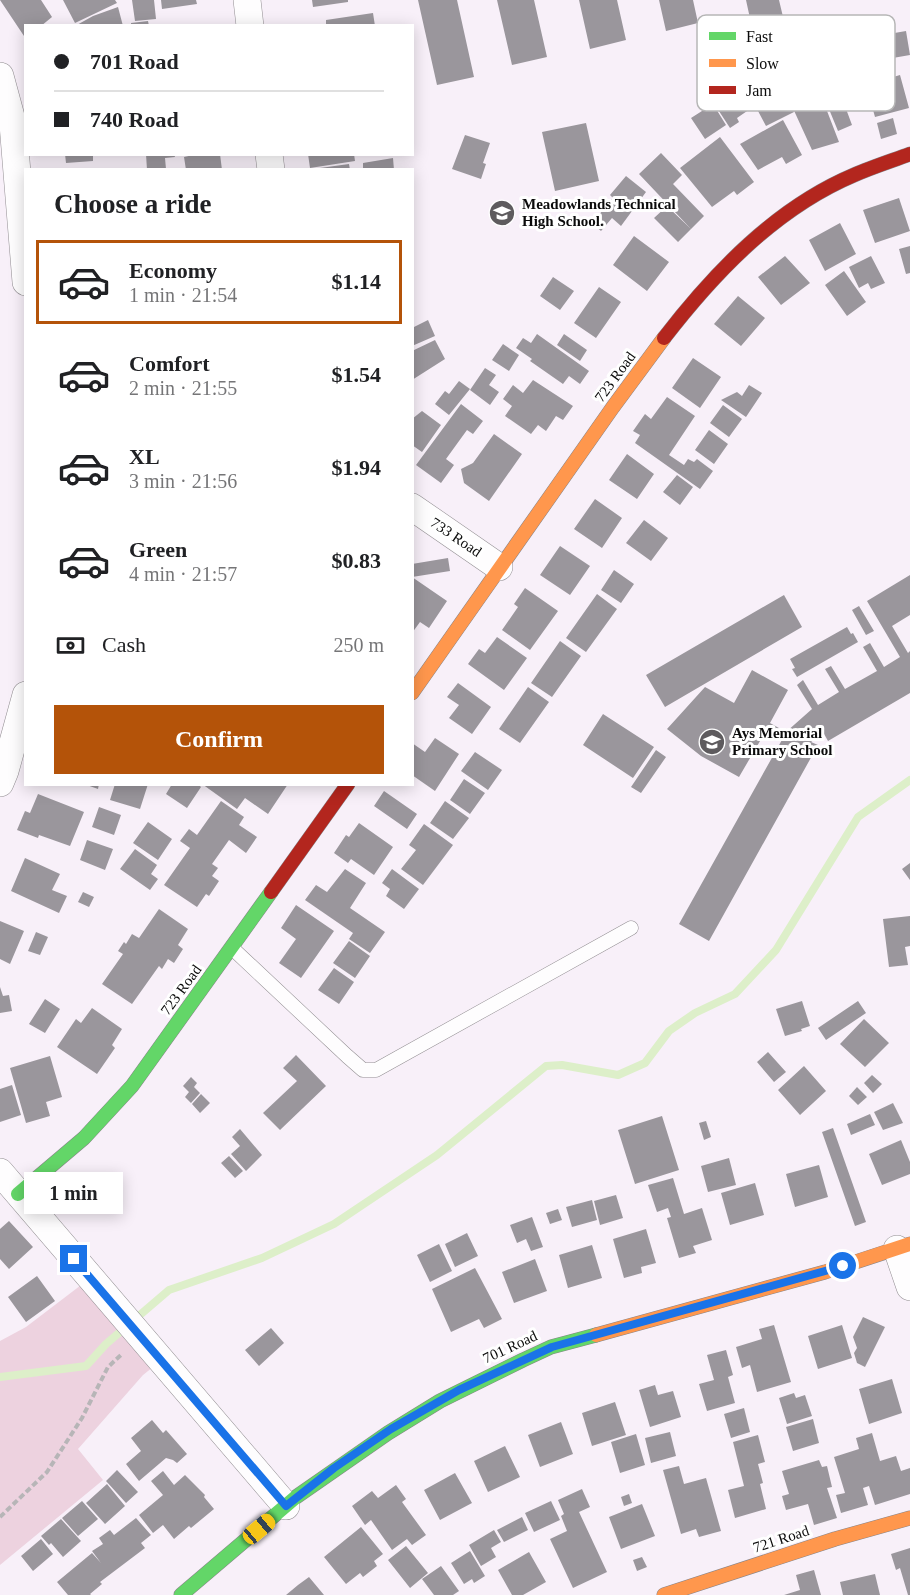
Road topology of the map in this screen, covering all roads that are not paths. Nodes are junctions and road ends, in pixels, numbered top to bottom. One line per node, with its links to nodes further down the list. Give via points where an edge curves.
1 (247, 0): 2 (street)
2 (250, 24)
3 (0, 76): 5 (street, via 13,124)
4 (910, 154): 7 (street, 723 Road, via 822,191 777,219 738,252 700,291 654,350)
5 (24, 258)
6 (414, 508): 7 (street, 733 Road)
7 (499, 567): 8 (street, 723 Road)
8 (414, 690)
9 (24, 702): 10 (street)
10 (0, 783)
11 (347, 786): 13 (street, 723 Road)
12 (631, 928): 13 (lane, via 376,1070 363,1070)
13 (232, 948): 15 (street, 723 Road, via 132,1086 84,1138)
14 (0, 1172): 15 (street)
15 (18, 1194): 18 (street)
16 (904, 1246): 17 (street); 18 (street, 701 Road, via 825,1272 552,1347 459,1390 391,1429)
17 (910, 1287)
18 (286, 1506): 20 (street, 701 Road)
19 (910, 1518): 21 (street, 721 Road)
20 (181, 1595)
21 (664, 1595)

